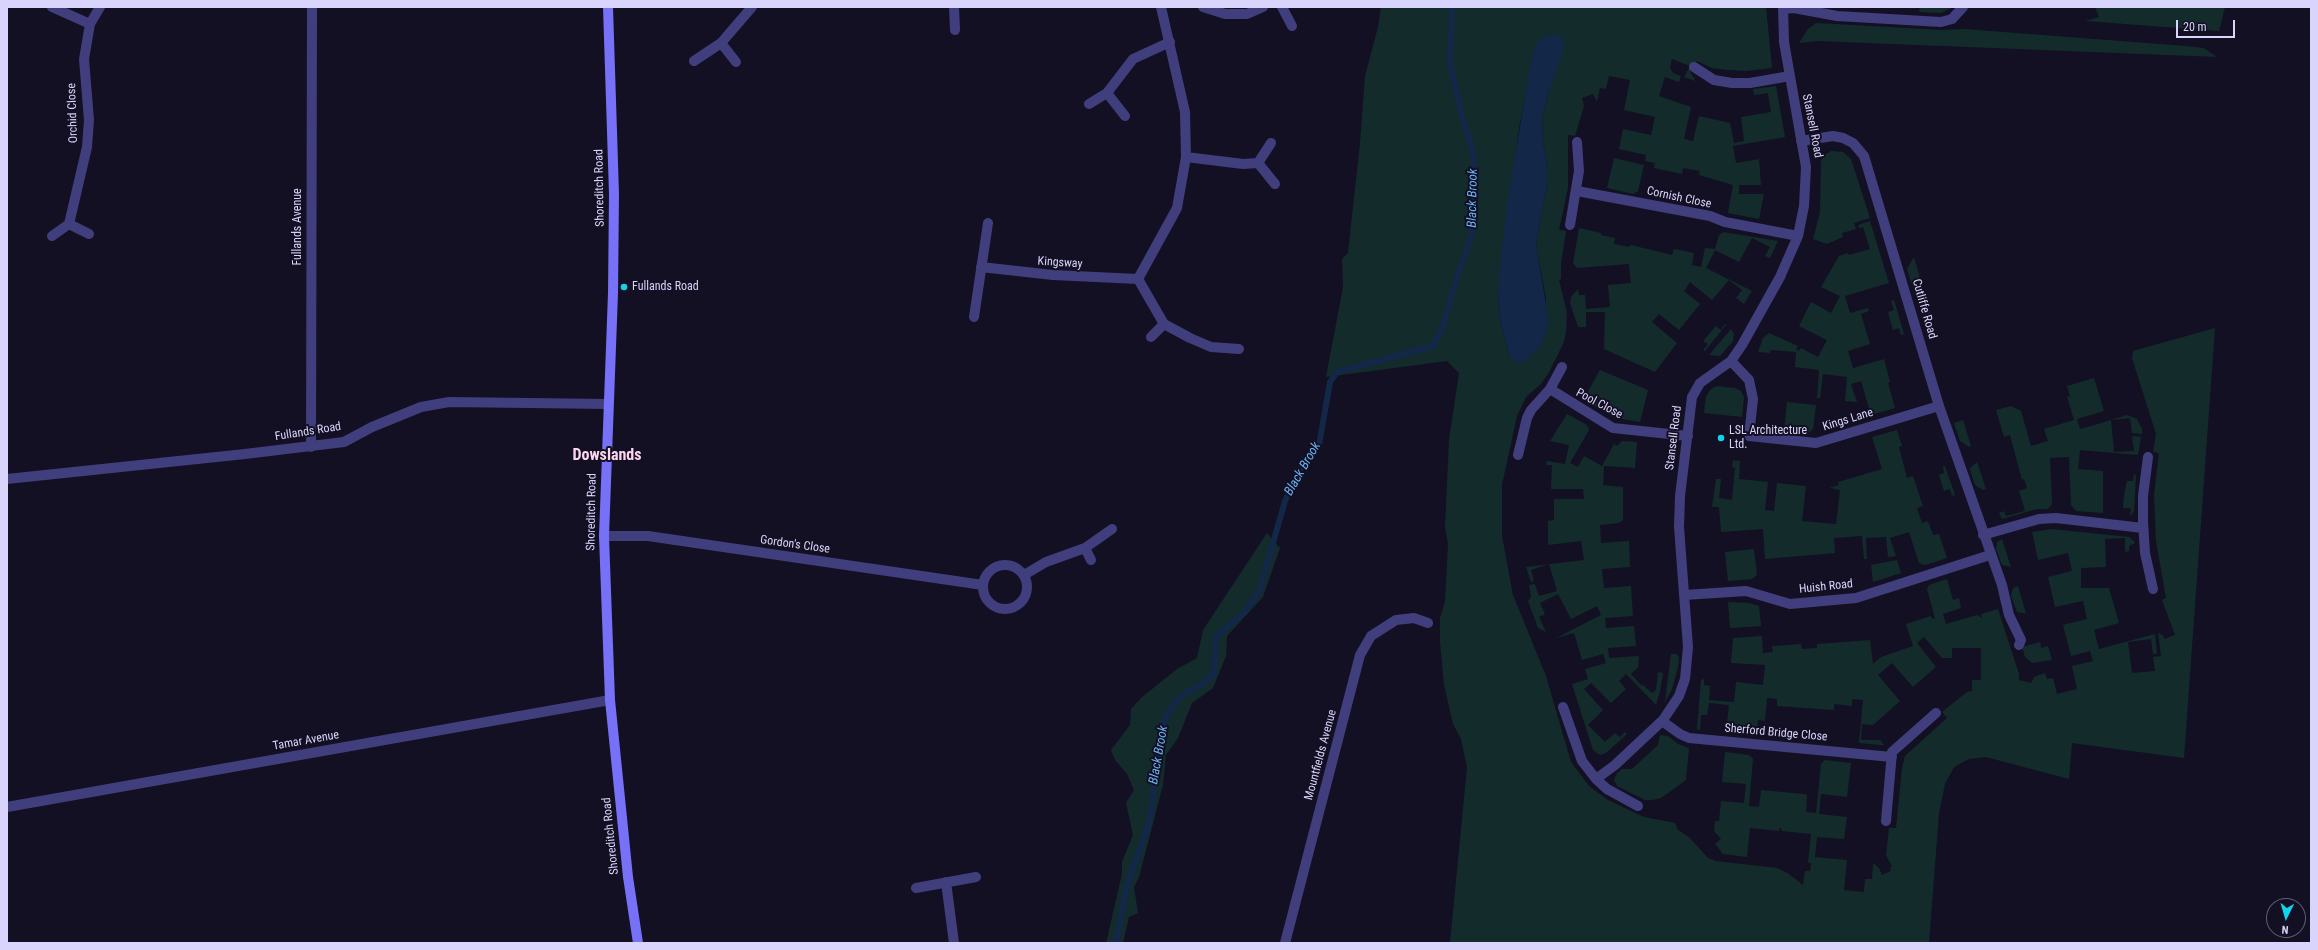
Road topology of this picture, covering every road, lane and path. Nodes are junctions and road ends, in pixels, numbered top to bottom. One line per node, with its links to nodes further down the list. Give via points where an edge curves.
1 (52, 7): 13 (street)
2 (100, 7): 13 (street, Orchid Close)
3 (312, 7): 50 (street, Fullands Avenue)
4 (608, 7): 47 (main road, Shoreditch Road, via 614,247)
5 (752, 7): 17 (street)
6 (954, 7): 15 (street)
7 (1161, 7): 16 (street)
8 (1203, 7): 9 (street, via 1226,14 1247,14)
9 (1263, 7)
10 (1282, 7): 14 (street)
11 (1963, 7): 12 (street, via 1952,19 1941,22 1837,16)
12 (1784, 8): 21 (street, Stansell Road, via 1784,42)
13 (90, 24): 33 (street, Orchid Close, via 84,59 89,120 88,147)
14 (1292, 26)
15 (955, 30)
16 (1170, 42): 22 (street, via 1133,59); 28 (street, via 1186,112)
17 (721, 43): 18 (street); 19 (street)
18 (694, 61)
19 (736, 62)
20 (1694, 67): 21 (street, via 1714,80 1732,83 1750,83)
21 (1790, 76): 25 (street, Stansell Road)
22 (1107, 93): 23 (street); 24 (street)
23 (1089, 104)
24 (1125, 116)
25 (1801, 141): 37 (street, Stansell Road, via 1806,167 1806,190); 48 (street, Cutliffe Road, via 1833,136 1843,138 1853,143 1864,156)
26 (1577, 142): 31 (street)
27 (1271, 143): 29 (street)
28 (1186, 156): 29 (street, via 1243,164); 39 (street, via 1177,208)
29 (1258, 163): 30 (street)
30 (1274, 184)
31 (1577, 191): 34 (street); 37 (street, Cornish Close, via 1710,216 1726,222)
32 (988, 223): 38 (street)
33 (69, 224): 35 (street); 36 (street)
34 (1570, 225)
35 (89, 234)
36 (52, 236)
37 (1798, 236): 44 (street, Stansell Road, via 1780,277)
38 (981, 268): 39 (street, Kingsway); 40 (street)
39 (1138, 279): 41 (street)
40 (974, 317)
41 (1164, 324): 42 (street); 43 (street, via 1211,346)
42 (1151, 337)
43 (1239, 349)
44 (1731, 361): 48 (street, Kings Lane, via 1749,380 1753,399 1749,436 1816,443); 49 (street, Stansell Road, via 1700,383 1692,396)
45 (1562, 367): 46 (street)
46 (1550, 389): 49 (street, Pool Close, via 1613,428); 51 (street, via 1531,410)
47 (608, 404): 50 (street, Fullands Road, via 449,402 422,407 372,427 344,442); 57 (main road, Shoreditch Road)
48 (1939, 406): 56 (street, Cutliffe Road)
49 (1688, 436): 64 (street, Stansell Road, via 1679,526)
50 (311, 447): 53 (street, Fullands Road)
51 (1518, 455)
52 (2148, 457): 54 (street, via 2143,496)
53 (7, 479)
54 (2143, 528): 56 (street, via 2056,518 2039,519); 63 (street)
55 (1112, 529): 58 (street)
56 (1983, 535): 59 (street, Cutliffe Road)
57 (604, 536): 62 (street, Gordon's Close, via 648,536); 67 (main road, Shoreditch Road)
58 (1085, 548): 60 (street); 61 (street, via 1046,562)
59 (1990, 555): 64 (street, Huish Road, via 1856,598 1790,604 1746,591); 66 (street, Cutliffe Road, via 2002,585 2009,615 2021,640)
60 (1091, 560)
61 (1024, 575): 62 (street, via 1013,566 1000,565 989,573); 62 (street, via 1027,586 1024,598 1010,608 1002,609 988,600)
62 (983, 585)
63 (2153, 589)
64 (1684, 595): 70 (street, Stansell Road, via 1688,647 1685,679 1679,696)
65 (1428, 623): 81 (street, Mountfields Avenue, via 1414,618 1396,620 1371,636 1360,655)
66 (2019, 645)
67 (610, 700): 74 (street, Tamar Avenue); 79 (main road, Shoreditch Road, via 628,877)
68 (1563, 707): 72 (street, via 1582,761)
69 (1936, 713): 71 (street, via 1896,747)
70 (1662, 721): 71 (street, Sherford Bridge Close, via 1689,738); 72 (street, Stansell Road)
71 (1892, 757): 75 (street)
72 (1596, 779): 73 (street, via 1607,789)
73 (1638, 806)
74 (7, 807)
75 (1886, 821)
76 (976, 877): 77 (street)
77 (946, 882): 78 (street); 80 (street)
78 (916, 888)
79 (638, 943)
80 (954, 943)
81 (1285, 943)

